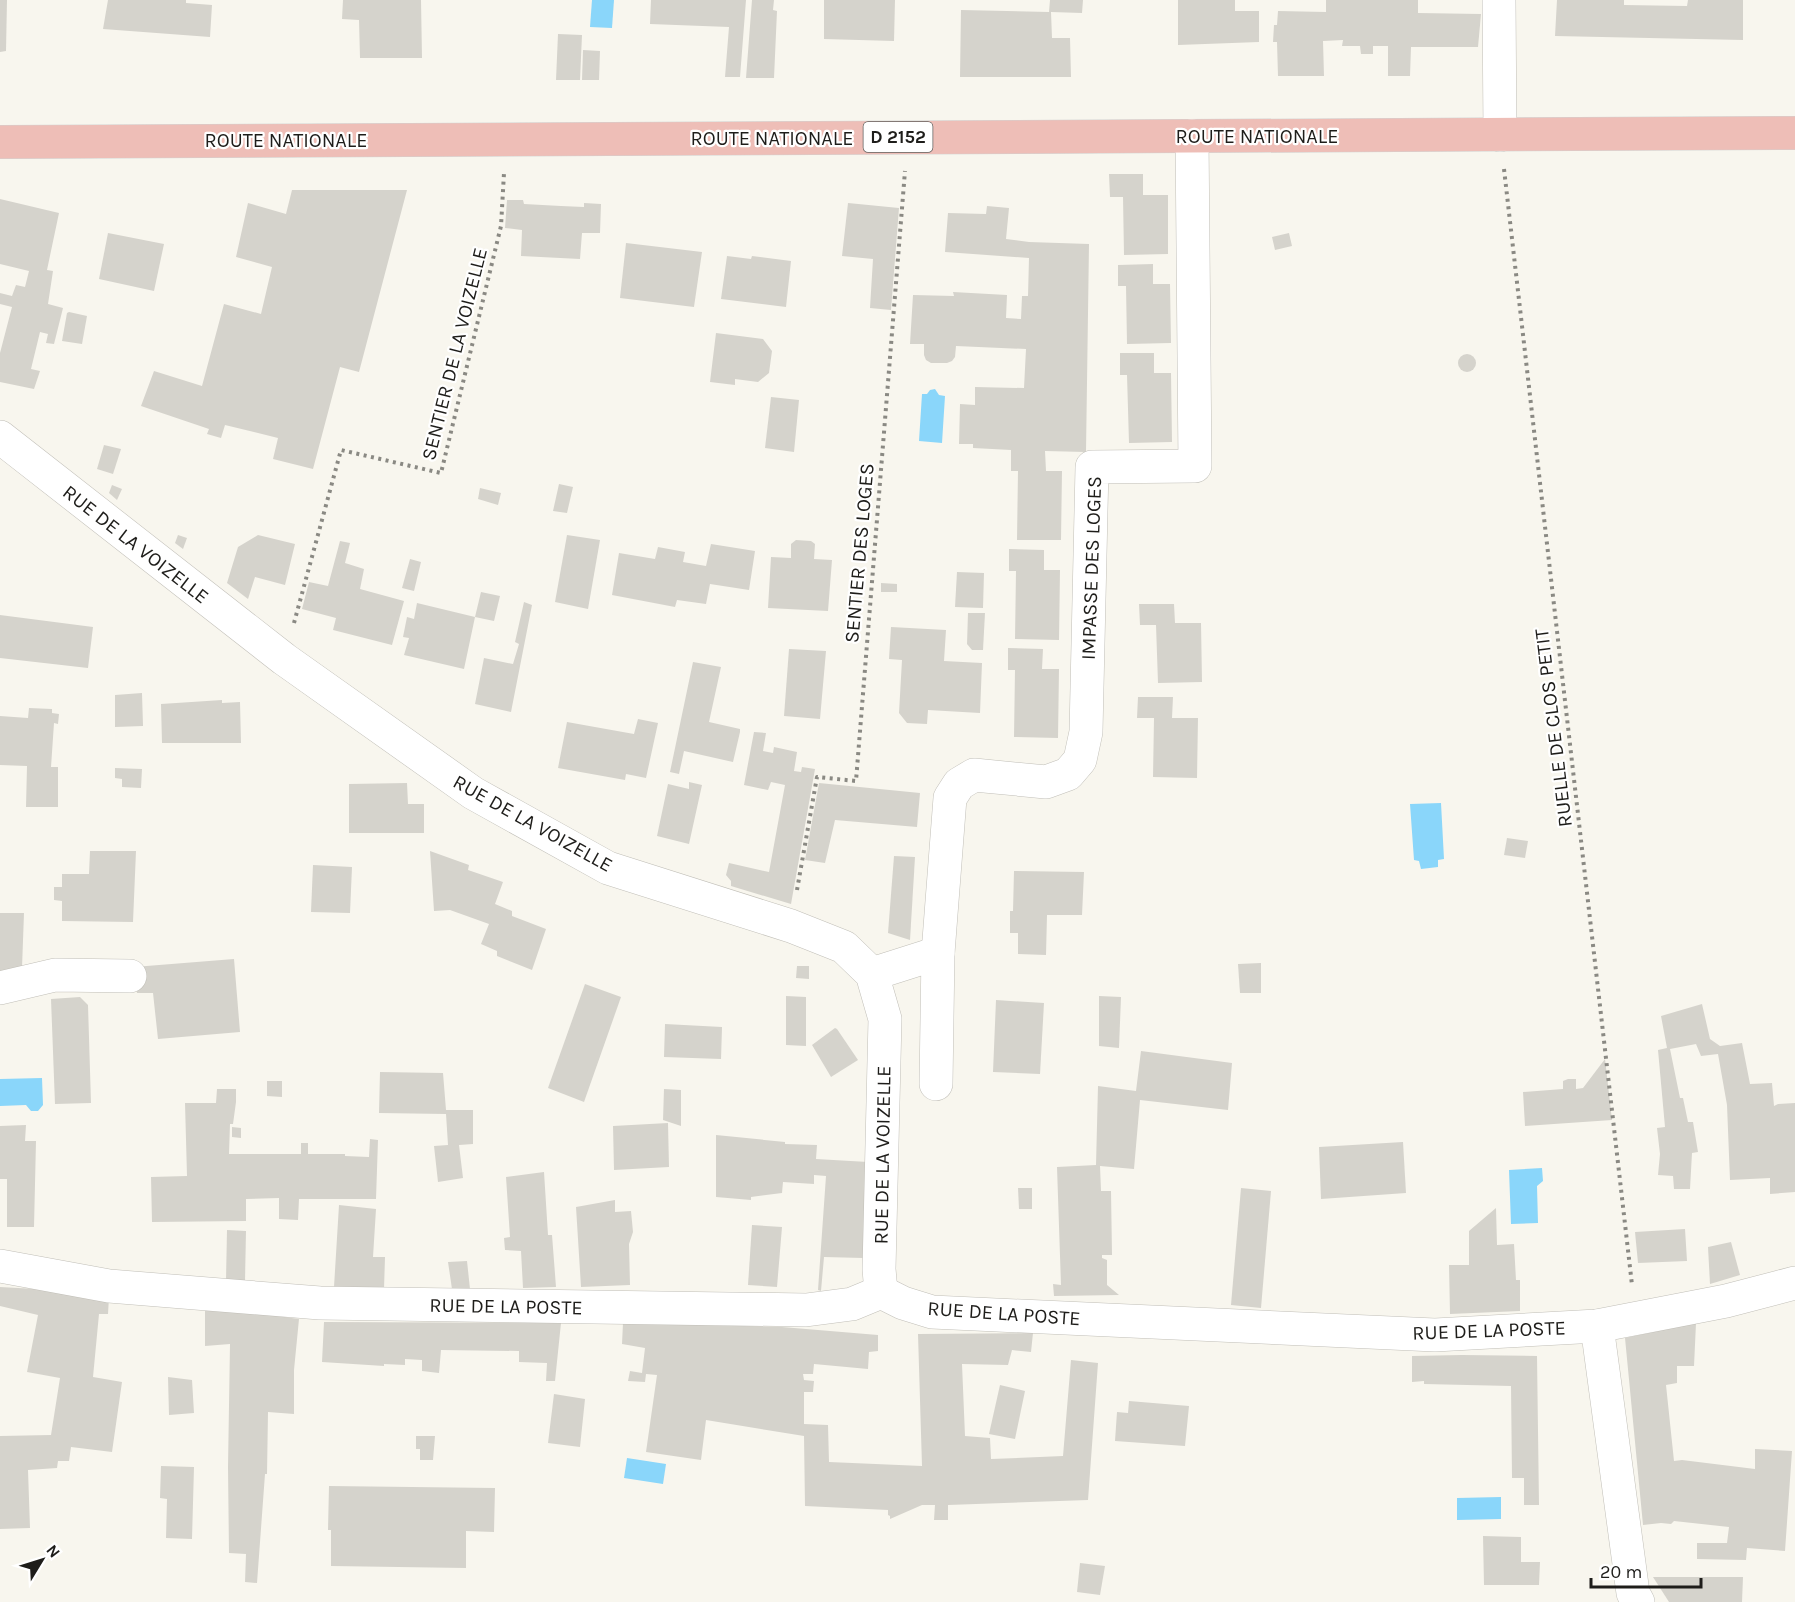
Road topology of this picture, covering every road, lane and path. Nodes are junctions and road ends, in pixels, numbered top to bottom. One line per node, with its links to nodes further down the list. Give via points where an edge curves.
1 (1499, 0): 3 (street)
2 (1795, 133): 3 (main road, ROUTE NATIONALE / D 2152)
3 (1500, 135): 4 (main road, ROUTE NATIONALE / D 2152); 19 (path, RUELLE DE CLOS PETIT)
4 (1192, 136): 5 (main road, ROUTE NATIONALE / D 2152); 11 (street, IMPASSE DES LOGES, via 1195,466 1092,467 1086,732 1080,760 1068,774 1046,782 975,775 959,784 950,798)
5 (908, 137): 6 (main road, ROUTE NATIONALE / D 2152); 10 (path, SENTIER DES LOGES, via 856,781 817,777)
6 (506, 139): 7 (main road, ROUTE NATIONALE / D 2152); 9 (path, SENTIER DE LA VOIZELLE, via 501,226 441,473 341,450)
7 (0, 141)
8 (0, 437): 9 (street, RUE DE LA VOIZELLE)
9 (284, 659): 10 (street, RUE DE LA VOIZELLE, via 473,793 608,868)
10 (791, 926): 12 (street, RUE DE LA VOIZELLE, via 844,947)
11 (938, 953): 12 (street); 15 (street, IMPASSE DES LOGES)
12 (872, 974): 18 (street, RUE DE LA VOIZELLE, via 885,1019)
13 (130, 976): 14 (street, via 55,975)
14 (0, 988)
15 (936, 1084)
16 (0, 1266): 18 (street, RUE DE LA POSTE, via 109,1286 320,1303 806,1310 852,1304)
17 (1795, 1283): 19 (street, RUE DE LA POSTE)
18 (881, 1292): 20 (street, RUE DE LA POSTE, via 932,1312 1434,1335)
19 (1636, 1318): 20 (street, RUE DE LA POSTE)
20 (1597, 1326): 21 (street)
21 (1630, 1599)

